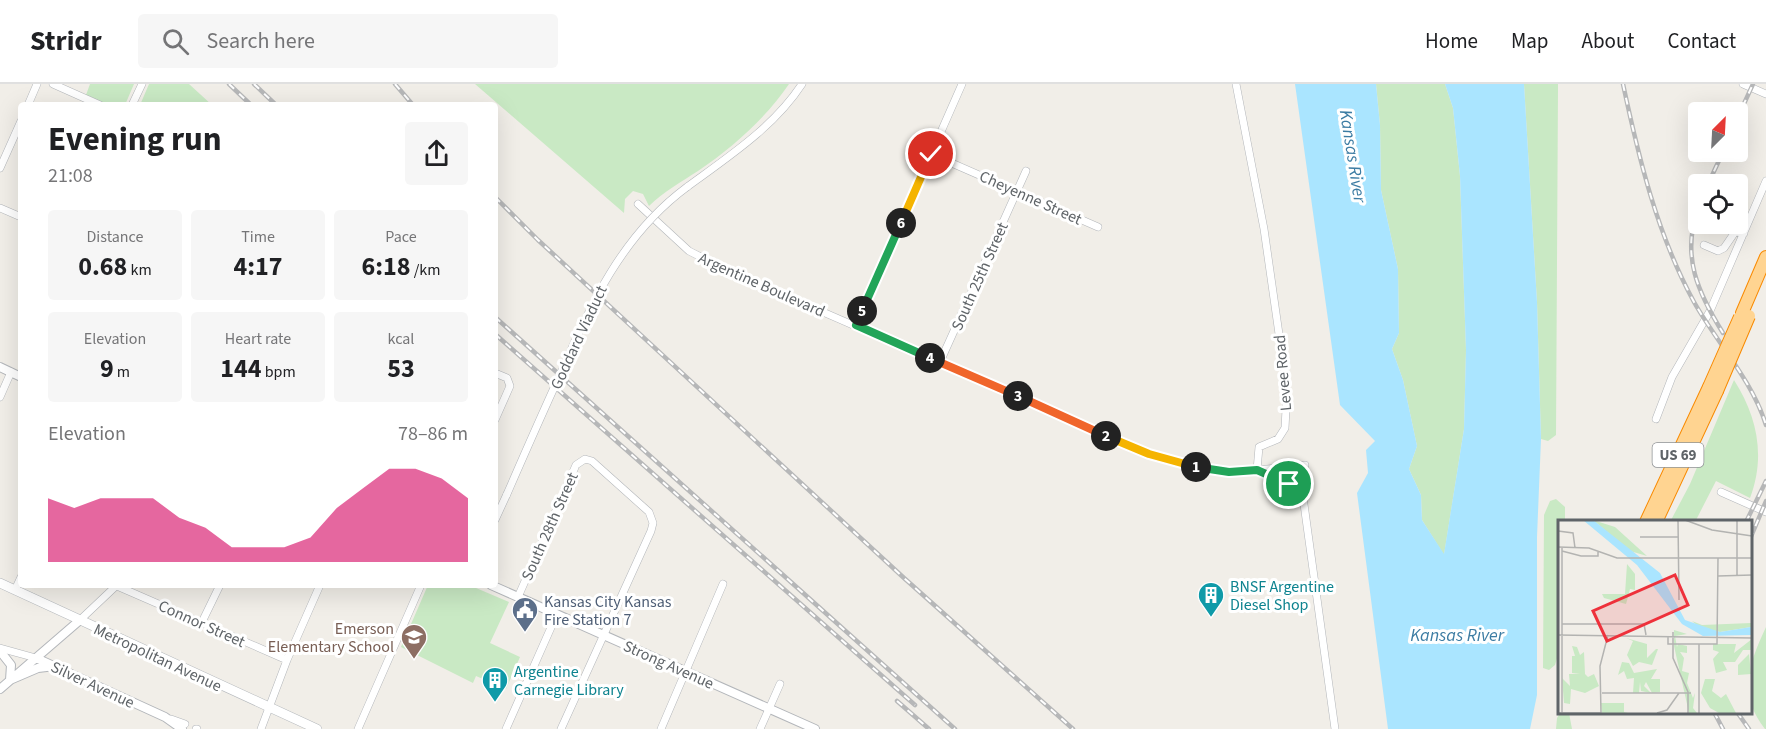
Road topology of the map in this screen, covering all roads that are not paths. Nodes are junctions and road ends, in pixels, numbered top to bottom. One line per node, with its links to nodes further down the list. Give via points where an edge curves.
1 (37, 84): 9 (street)
2 (53, 84): 10 (street)
3 (142, 84): 11 (street)
4 (802, 84): 43 (street, Goddard Viaduct, bridge, via 792,99 738,150 663,204 626,249 603,282)
5 (962, 84): 13 (street)
6 (1236, 84): 40 (street, Levee Road, via 1264,229 1287,390 1285,428 1278,439 1259,447)
7 (1743, 84): 8 (street)
8 (1766, 94)
9 (29, 102)
10 (93, 102)
11 (133, 102)
12 (18, 128): 14 (street)
13 (931, 154): 17 (street, Cheyenne Street); 29 (street)
14 (0, 168)
15 (1026, 171): 17 (street, South 25th Street)
16 (1766, 181): 21 (street)
17 (1018, 190): 22 (street, Cheyenne Street); 30 (street, South 25th Street)
18 (638, 204): 29 (street, Argentine Boulevard, via 689,251)
19 (0, 208): 20 (street)
20 (18, 216)
21 (1748, 224)
22 (1098, 227)
23 (1734, 234): 25 (street, via 1718,251)
24 (1744, 234): 38 (street, via 1705,321 1672,377)
25 (1704, 245)
26 (1766, 257): 28 (highway, US 69)
27 (1766, 278): 28 (highway, US 69)
28 (1745, 314): 35 (highway, US 69, bridge)
29 (856, 325): 30 (street, Argentine Boulevard)
30 (940, 362): 40 (street, Argentine Boulevard, via 1149,454 1212,471)
31 (0, 368): 32 (street)
32 (11, 372): 34 (street); 36 (street)
33 (498, 374): 37 (street, via 507,378 510,386)
34 (18, 376)
35 (1713, 389): 44 (highway, US 69); 45 (highway, US 69)
36 (0, 397)
37 (498, 413)
38 (1656, 419)
39 (1305, 465): 40 (street, Argentine Boulevard)
40 (1257, 470): 80 (street, via 1289,484 1303,497)
41 (1721, 492): 42 (street)
42 (1766, 512)
43 (498, 514)
44 (1647, 520)
45 (1657, 520)
46 (0, 583): 55 (main road, Metropolitan Avenue)
47 (18, 584): 55 (street)
48 (723, 584): 65 (street)
49 (114, 588): 58 (street)
50 (124, 588): 59 (street, Connor Street)
51 (219, 588): 59 (street)
52 (319, 588): 63 (street)
53 (420, 588): 74 (street)
54 (498, 588): 56 (street, Strong Avenue)
55 (15, 590): 58 (main road, Metropolitan Avenue)
56 (518, 597): 57 (street, Strong Avenue); 60 (street, South 28th Street, via 576,465 585,459 592,461 649,512 653,523)
57 (556, 614): 60 (street, Strong Avenue); 75 (street)
58 (80, 620): 62 (street); 70 (main road, Metropolitan Avenue)
59 (202, 622): 63 (street, Connor Street)
60 (603, 635): 65 (street, Strong Avenue); 76 (street)
61 (0, 650): 62 (street, Silver Avenue); 66 (street, via 11,665)
62 (36, 657): 64 (street, Silver Avenue); 66 (street)
63 (287, 660): 70 (street)
64 (55, 666): 66 (street, via 38,668); 71 (street, Silver Avenue)
65 (686, 672): 69 (street, Strong Avenue); 77 (street)
66 (10, 680): 68 (street)
67 (780, 684): 69 (street)
68 (0, 689)
69 (769, 709): 78 (street); 79 (street, Strong Avenue)
70 (269, 710): 72 (street); 73 (main road, Metropolitan Avenue)
71 (184, 727)
72 (261, 729)
73 (316, 729)
74 (357, 729)
75 (506, 729)
76 (561, 729)
77 (661, 729)
78 (760, 729)
79 (815, 729)
80 (1335, 729)

